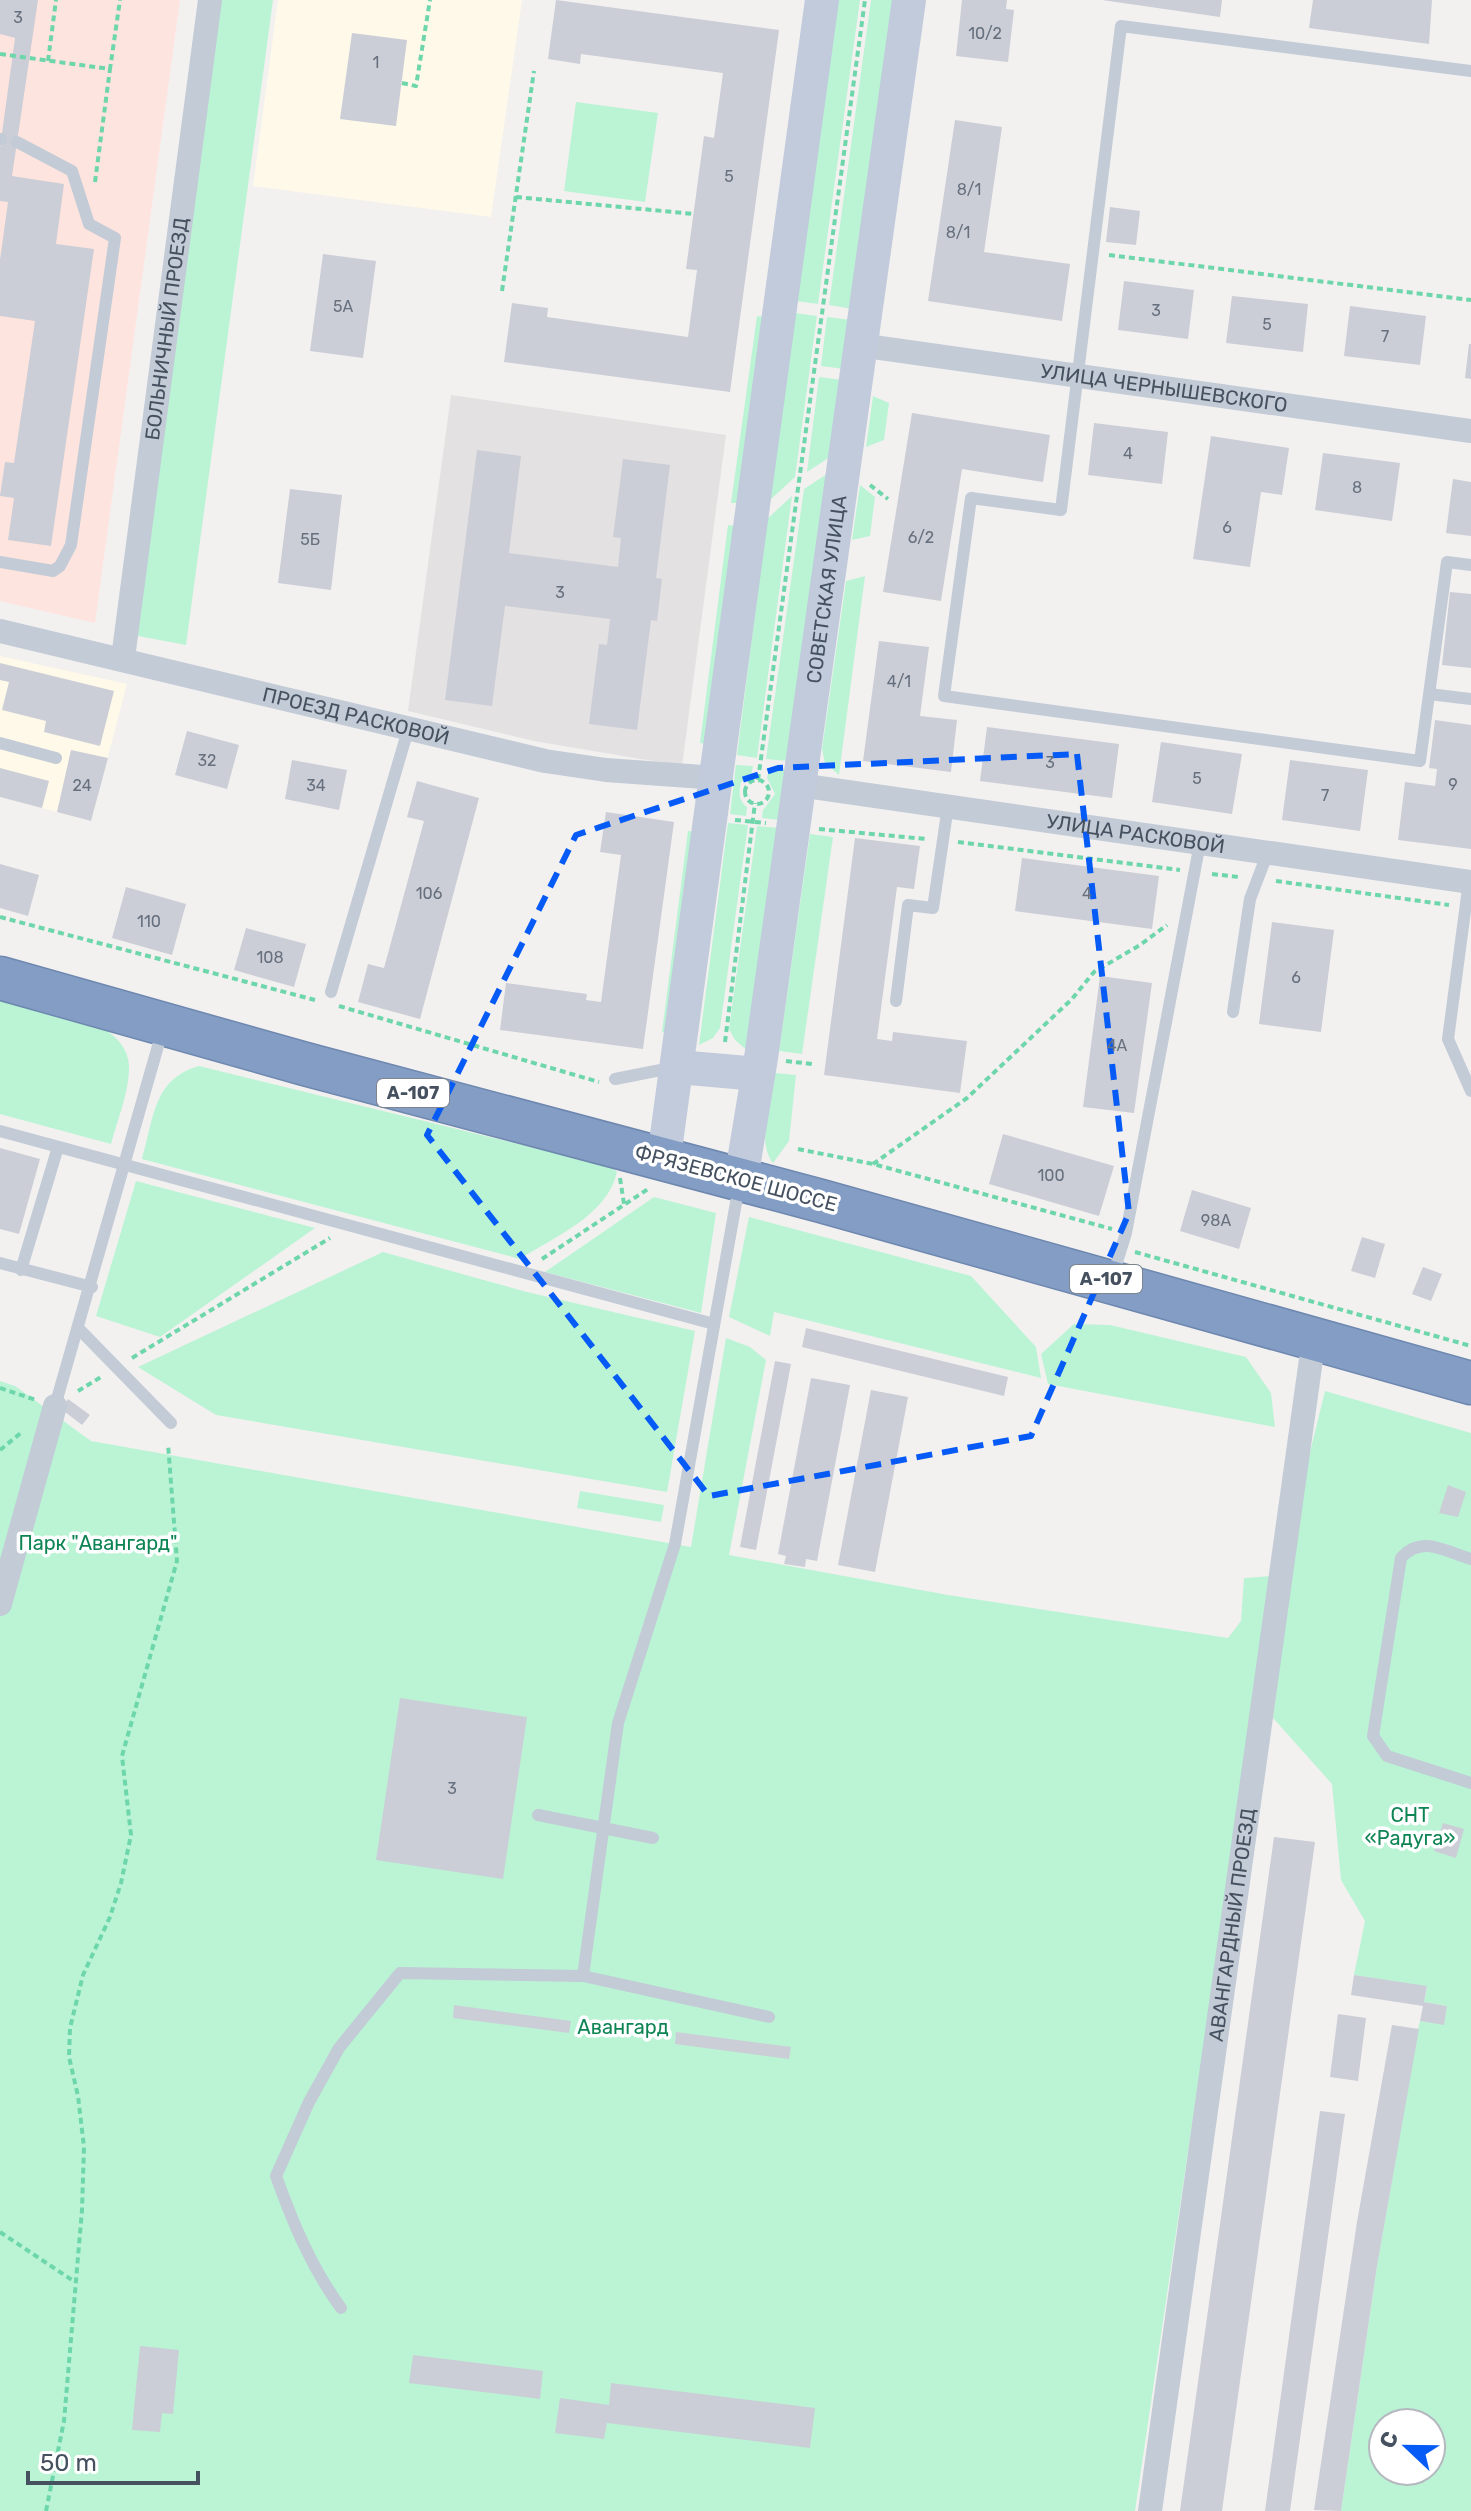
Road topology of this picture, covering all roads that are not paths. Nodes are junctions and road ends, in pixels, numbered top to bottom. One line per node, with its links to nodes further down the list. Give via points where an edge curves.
1 (210, 0): 12 (street, БОЛЬНИЧНЫЙ ПРОЕЗД)
2 (822, 0): 18 (main road)
3 (909, 0): 6 (main road, СОВЕТСКАЯ УЛИЦА)
4 (1471, 71): 7 (lane, via 1121,26)
5 (17, 142): 9 (lane, via 72,171 89,224 115,238 71,545 53,571)
6 (859, 345): 7 (street, УЛИЦА ЧЕРНЫШЕВСКОГО); 19 (main road, СОВЕТСКАЯ УЛИЦА)
7 (1078, 377): 8 (street, УЛИЦА ЧЕРНЫШЕВСКОГО); 13 (lane, via 1061,510 971,498 944,696 1420,761)
8 (1471, 431)
9 (0, 562)
10 (1471, 565): 13 (lane, via 1447,562)
11 (0, 631): 12 (street, ПРОЕЗД РАСКОВОЙ)
12 (123, 658): 15 (street, ПРОЕЗД РАСКОВОЙ)
13 (1429, 694): 14 (lane)
14 (1471, 699)
15 (408, 730): 18 (street, ПРОЕЗД РАСКОВОЙ, via 545,761); 25 (lane)
16 (0, 743): 17 (lane)
17 (56, 758)
18 (717, 778): 29 (main road)
19 (799, 785): 20 (street, УЛИЦА РАСКОВОЙ); 30 (main road, СОВЕТСКАЯ УЛИЦА)
20 (948, 806): 21 (street, УЛИЦА РАСКОВОЙ); 26 (lane, via 933,908 908,905)
21 (1200, 843): 22 (street, УЛИЦА РАСКОВОЙ); 39 (lane)
22 (1268, 852): 23 (street, УЛИЦА РАСКОВОЙ); 27 (lane, via 1250,899)
23 (1470, 882): 32 (lane, via 1448,1039)
24 (0, 978): 28 (highway, ФРЯЗЕВСКОЕ ШОССЕ / А-107)
25 (331, 992)
26 (896, 1001)
27 (1233, 1012)
28 (164, 1025): 35 (lane); 36 (highway, ФРЯЗЕВСКОЕ ШОССЕ / А-107)
29 (678, 1067): 30 (main road); 31 (lane); 36 (main road)
30 (758, 1074): 37 (main road, СОВЕТСКАЯ УЛИЦА)
31 (615, 1079)
32 (1471, 1091)
33 (0, 1131): 34 (lane)
34 (58, 1147): 35 (lane); 40 (lane)
35 (124, 1164): 41 (lane); 42 (lane)
36 (659, 1171): 37 (highway, ФРЯЗЕВСКОЕ ШОССЕ / А-107)
37 (741, 1179): 39 (highway, ФРЯЗЕВСКОЕ ШОССЕ / А-107); 42 (lane)
38 (0, 1263): 40 (lane)
39 (1116, 1264): 44 (highway, ФРЯЗЕВСКОЕ ШОССЕ / А-107)
40 (21, 1270): 41 (lane)
41 (92, 1287): 43 (lane)
42 (714, 1324): 52 (lane, via 676,1540 618,1723)
43 (79, 1329): 46 (lane); 47 (lane)
44 (1314, 1338): 45 (highway, ФРЯЗЕВСКОЕ ШОССЕ / А-107); 57 (street, АВАНГАРДНЫЙ ПРОЕЗД)
45 (1471, 1383)
46 (47, 1403): 49 (street)
47 (171, 1423)
48 (1471, 1559): 50 (lane, via 1425,1545 1401,1558 1373,1736 1387,1756)
49 (0, 1604)
50 (1471, 1783)
51 (538, 1815): 52 (lane)
52 (604, 1829): 53 (lane); 54 (lane)
53 (653, 1838)
54 (583, 1976): 55 (lane); 56 (lane, via 400,1973 339,2048 276,2176 296,2231)
55 (769, 2017)
56 (341, 2308)
57 (1150, 2511)

